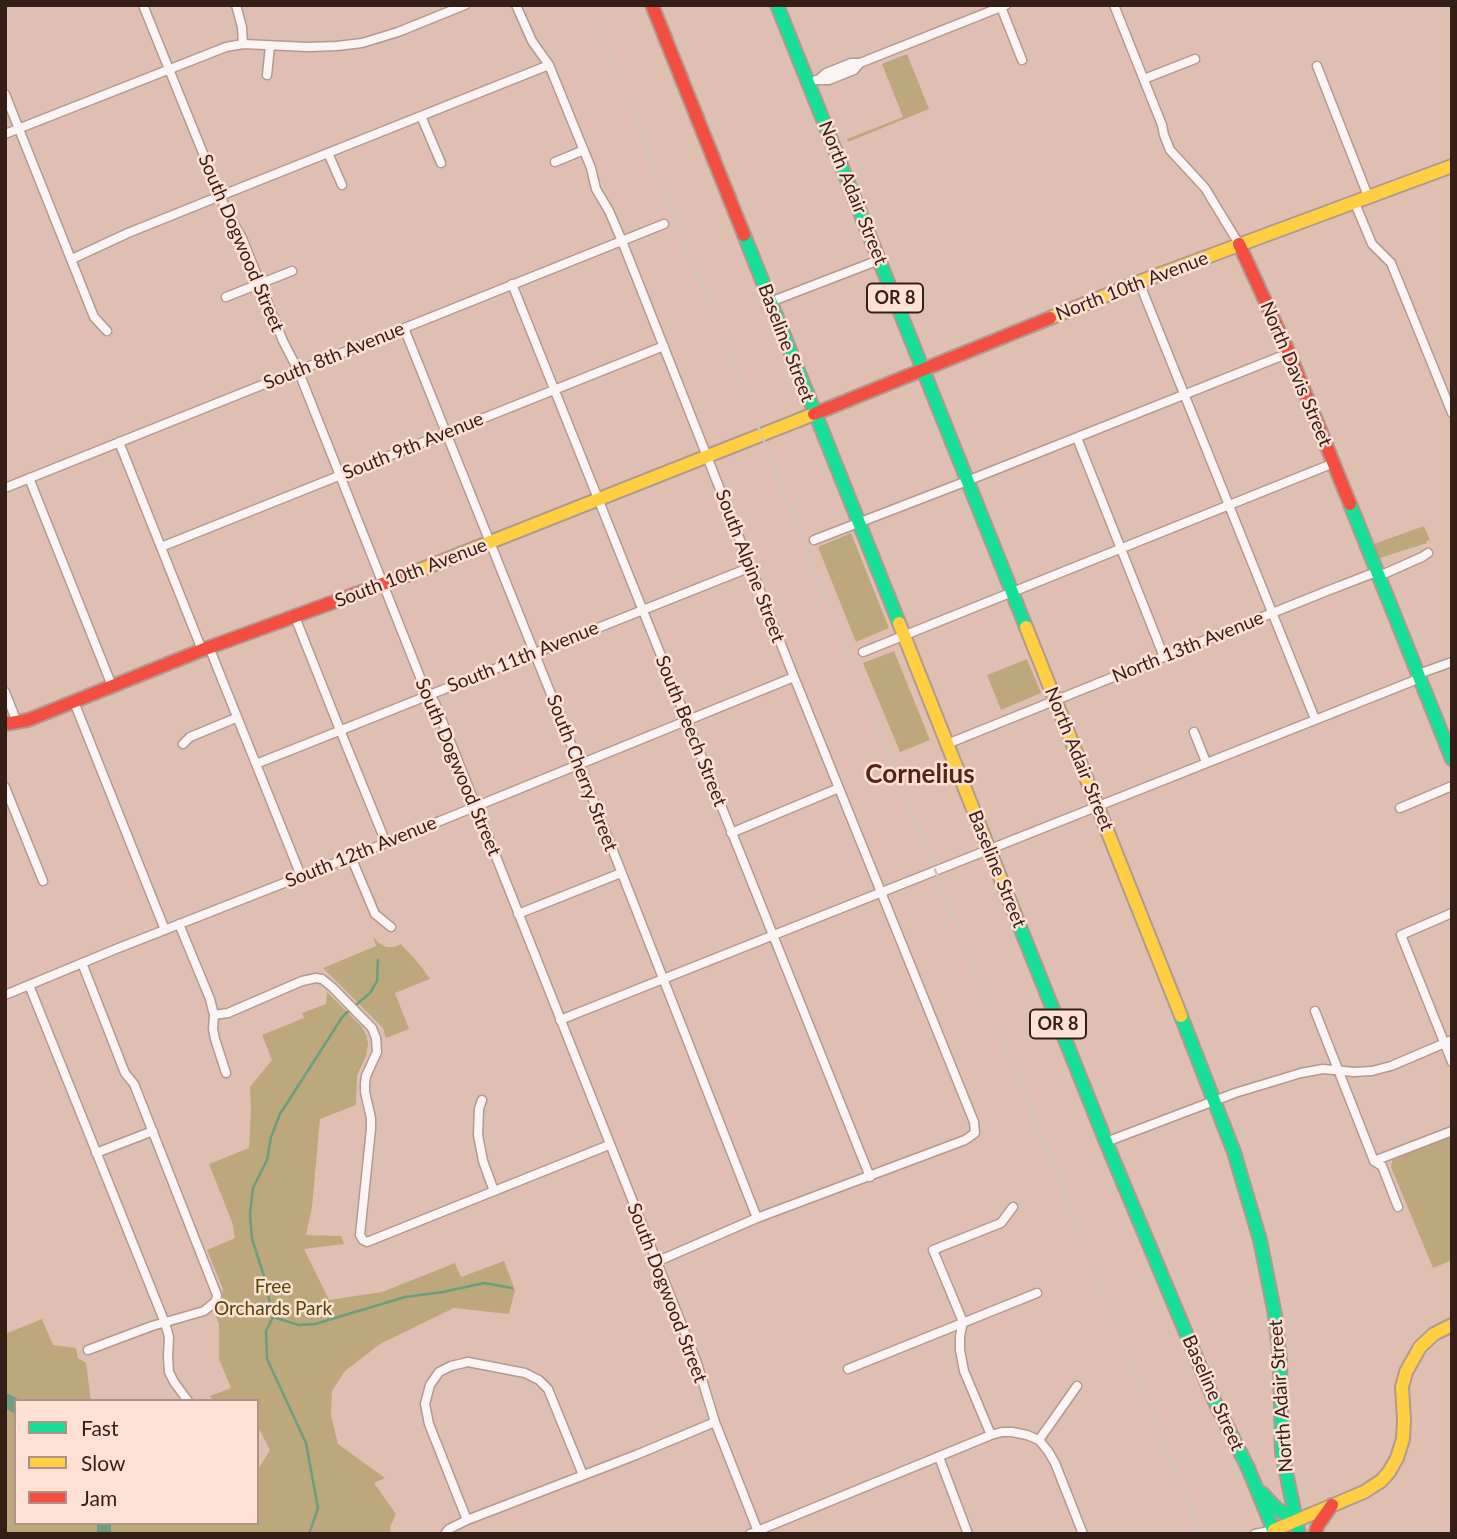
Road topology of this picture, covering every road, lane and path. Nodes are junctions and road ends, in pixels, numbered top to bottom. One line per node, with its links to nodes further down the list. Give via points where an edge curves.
1 (143, 5): 15 (street, South Dogwood Street)
2 (236, 5): 9 (street)
3 (464, 5): 10 (street, via 362,43)
4 (516, 5): 13 (street, South Alpine Street)
5 (652, 5): 42 (main road, Baseline Street / OR 8)
6 (777, 5): 18 (main road, North Adair Street / OR 8)
7 (1114, 5): 17 (street, North Davis Street)
8 (1004, 6): 12 (street); 18 (street)
9 (243, 44): 10 (street); 15 (street)
10 (270, 46): 16 (street)
11 (1195, 59): 17 (street)
12 (1022, 60)
13 (549, 65): 20 (street); 23 (street, South Alpine Street)
14 (1317, 66): 30 (street)
15 (168, 69): 21 (street); 29 (street, South Dogwood Street)
16 (267, 75)
17 (1144, 79): 34 (street, North Davis Street, via 1170,150 1205,188)
18 (814, 81): 36 (main road, North Adair Street / OR 8)
19 (5, 94): 21 (street)
20 (421, 116): 24 (street); 26 (street)
21 (19, 128): 22 (street); 35 (street)
22 (5, 134)
23 (584, 150): 25 (street); 33 (street, South Alpine Street, via 596,189)
24 (328, 153): 28 (street); 29 (street)
25 (555, 162)
26 (441, 163)
27 (1452, 166): 30 (main road, North 10th Avenue)
28 (342, 185)
29 (220, 196): 35 (street); 39 (street, South Dogwood Street)
30 (1368, 196): 31 (main road, North 10th Avenue)
31 (1354, 201): 34 (main road, North 10th Avenue); 52 (street, via 1372,244 1391,263)
32 (664, 224): 33 (street, South 8th Avenue)
33 (622, 241): 40 (street, South 8th Avenue); 45 (street, South Alpine Street)
34 (1239, 244): 38 (main road, North 10th Avenue); 46 (main road, North Davis Street)
35 (72, 259): 44 (street, via 94,317)
36 (879, 260): 42 (street); 47 (main road, North Adair Street / OR 8)
37 (292, 271): 39 (street)
38 (1139, 282): 47 (main road, North 10th Avenue); 50 (street)
39 (260, 284): 41 (street); 48 (street, South Dogwood Street)
40 (512, 284): 43 (street, South 8th Avenue); 49 (street, South Beech Street)
41 (226, 297)
42 (770, 302): 51 (main road, Baseline Street / OR 8)
43 (404, 328): 48 (street, South 8th Avenue); 53 (street, South Cherry Street)
44 (107, 331)
45 (664, 346): 49 (street, South 9th Avenue); 56 (street, South Alpine Street)
46 (1289, 352): 50 (street); 57 (main road, North Davis Street)
47 (923, 369): 51 (main road, North 10th Avenue); 60 (main road, North Adair Street / OR 8)
48 (298, 370): 55 (street, South 8th Avenue); 58 (street, South Dogwood Street)
49 (554, 390): 53 (street, South 9th Avenue); 62 (street, South Beech Street)
50 (1185, 394): 54 (street); 63 (street)
51 (814, 414): 56 (main road, South 10th Avenue); 64 (main road, Baseline Street / OR 8)
52 (1452, 414)
53 (446, 433): 58 (street, South 9th Avenue); 66 (street, South Cherry Street)
54 (1077, 438): 60 (street); 68 (street)
55 (119, 442): 59 (street, South 8th Avenue); 67 (street)
56 (707, 456): 62 (main road, South 10th Avenue); 70 (street, South Alpine Street)
57 (1334, 463): 63 (street); 71 (main road, North Davis Street)
58 (340, 475): 67 (street, South 9th Avenue); 72 (street, South Dogwood Street)
59 (29, 478): 61 (street, South 8th Avenue); 85 (street)
60 (968, 481): 64 (street); 73 (main road, North Adair Street / OR 8)
61 (5, 488)
62 (598, 499): 66 (main road, South 10th Avenue); 74 (street, South Beech Street)
63 (1229, 505): 68 (street); 75 (street)
64 (858, 523): 65 (street); 77 (main road, Baseline Street / OR 8)
65 (814, 540)
66 (491, 543): 72 (main road, South 10th Avenue); 80 (street, South Cherry Street)
67 (161, 547): 78 (street)
68 (1120, 548): 73 (street); 81 (street)
69 (1428, 553): 71 (street, North 13th Avenue)
70 (751, 567): 74 (street, South 11th Avenue); 84 (street, South Alpine Street)
71 (1378, 573): 75 (street, North 13th Avenue); 83 (main road, North Davis Street)
72 (383, 585): 76 (main road, South 10th Avenue); 87 (street, South Dogwood Street)
73 (1012, 592): 77 (street); 88 (main road, North Adair Street / OR 8)
74 (643, 610): 80 (street, South 11th Avenue); 92 (street, South Beech Street)
75 (1272, 612): 81 (street, North 13th Avenue); 91 (street)
76 (295, 617): 78 (main road, South 10th Avenue); 94 (street)
77 (904, 635): 79 (street); 97 (main road, Baseline Street / OR 8)
78 (206, 649): 85 (main road, South 10th Avenue); 90 (street)
79 (863, 652)
80 (534, 653): 87 (street, South 11th Avenue); 101 (street, South Cherry Street)
81 (1164, 657): 88 (street, North 13th Avenue)
82 (1452, 663): 83 (street)
83 (1418, 676): 91 (street); 98 (main road, North Davis Street)
84 (794, 677): 92 (street, South 12th Avenue); 104 (street, South Alpine Street)
85 (113, 686): 89 (main road, South 10th Avenue)
86 (5, 692): 93 (street)
87 (430, 695): 94 (street, South 11th Avenue); 105 (street, South Dogwood Street)
88 (1055, 700): 97 (street, North 13th Avenue); 106 (main road, North Adair Street / OR 8)
89 (74, 702): 93 (main road, South 10th Avenue); 120 (street)
90 (236, 718): 96 (street); 100 (street)
91 (1315, 719): 99 (street)
92 (688, 720): 101 (street, South 12th Avenue); 108 (street, South Beech Street)
93 (11, 723)
94 (340, 730): 100 (street, South 11th Avenue); 109 (street)
95 (1194, 732): 99 (street)
96 (183, 744)
97 (947, 744): 110 (main road, Baseline Street / OR 8)
98 (1452, 759)
99 (1206, 762): 106 (street)
100 (256, 764): 113 (street)
101 (579, 764): 105 (street, South 12th Avenue); 112 (street, South Cherry Street)
102 (1452, 786): 107 (street)
103 (5, 787): 114 (street)
104 (839, 788): 108 (street); 115 (street, South Alpine Street)
105 (475, 806): 109 (street, South 12th Avenue); 117 (street, South Dogwood Street)
106 (1097, 806): 110 (street); 134 (main road, North Adair Street / OR 8)
107 (1400, 808)
108 (731, 832): 121 (street, South Beech Street)
109 (386, 843): 111 (street, South 12th Avenue)
110 (989, 849): 115 (street); 137 (main road, Baseline Street / OR 8)
111 (351, 857): 113 (street, South 12th Avenue); 119 (street, via 375,914)
112 (621, 873): 117 (street); 123 (street, South Cherry Street)
113 (301, 876): 118 (street, South 12th Avenue)
114 (43, 881)
115 (881, 892): 121 (street); 141 (street, South Alpine Street, via 975,1133)
116 (1452, 913): 129 (street, via 1401,935)
117 (518, 914): 128 (street, South Dogwood Street)
118 (179, 924): 120 (street, South 12th Avenue); 127 (street)
119 (391, 928)
120 (164, 930): 122 (street, South 12th Avenue)
121 (772, 935): 123 (street); 141 (street, South Beech Street)
122 (82, 963): 124 (street, South 12th Avenue); 135 (street)
123 (664, 978): 128 (street); 145 (street, South Cherry Street)
124 (29, 985): 125 (street, South 12th Avenue); 139 (street)
125 (5, 995)
126 (1315, 1011): 131 (street)
127 (214, 1015): 132 (street, via 215,1039); 142 (street, via 316,978 327,982 372,1028 377,1046 365,1084 371,1118 360,1227 363,1240)
128 (559, 1020): 138 (street, South Dogwood Street)
129 (1448, 1042): 130 (street); 131 (street, via 1372,1071)
130 (1452, 1062)
131 (1338, 1070): 134 (street, via 1301,1073); 140 (street)
132 (226, 1073)
133 (482, 1100): 142 (street, via 478,1135)
134 (1216, 1100): 137 (street); 163 (main road, North Adair Street / OR 8, via 1250,1200 1270,1286 1280,1360 1282,1453)
135 (153, 1131): 139 (street); 149 (street, via 217,1295 204,1311)
136 (1452, 1131): 140 (street)
137 (1106, 1142): 160 (main road, Baseline Street / OR 8, via 1214,1400)
138 (610, 1145): 142 (street); 146 (street, South Dogwood Street)
139 (96, 1153): 149 (street)
140 (1374, 1161): 144 (street, via 1382,1166)
141 (870, 1177): 145 (street)
142 (494, 1191)
143 (1013, 1207): 148 (street, via 1002,1223 933,1250)
144 (1398, 1207)
145 (757, 1218): 146 (street)
146 (656, 1262): 155 (street, South Dogwood Street)
147 (1037, 1293): 148 (street)
148 (963, 1322): 152 (street); 156 (street, via 960,1350 964,1371)
149 (165, 1323): 151 (street); 154 (street, via 169,1372)
150 (1452, 1325): 161 (main road, via 1434,1334 1415,1353 1406,1371 1403,1439 1392,1468 1381,1481)
151 (88, 1350)
152 (848, 1369)
153 (1077, 1386): 157 (street)
154 (187, 1399)
155 (715, 1422): 159 (street); 164 (street, South Dogwood Street)
156 (991, 1436): 157 (street, via 1012,1432); 158 (street)
157 (1039, 1440): 168 (street, via 1055,1463)
158 (939, 1457): 164 (street); 167 (street)
159 (583, 1475): 162 (street); 162 (street, via 548,1389 539,1380 468,1362 451,1366 429,1385 425,1404)
160 (1258, 1490): 163 (main road); 165 (main road, Baseline Street / OR 8)
161 (1332, 1506): 163 (main road); 170 (main road)
162 (467, 1520): 166 (street)
163 (1297, 1527): 165 (main road)
164 (756, 1533)
165 (1276, 1533): 169 (street)
166 (445, 1534)
167 (968, 1534)
168 (1083, 1534)
169 (1255, 1534)
170 (1314, 1534)

